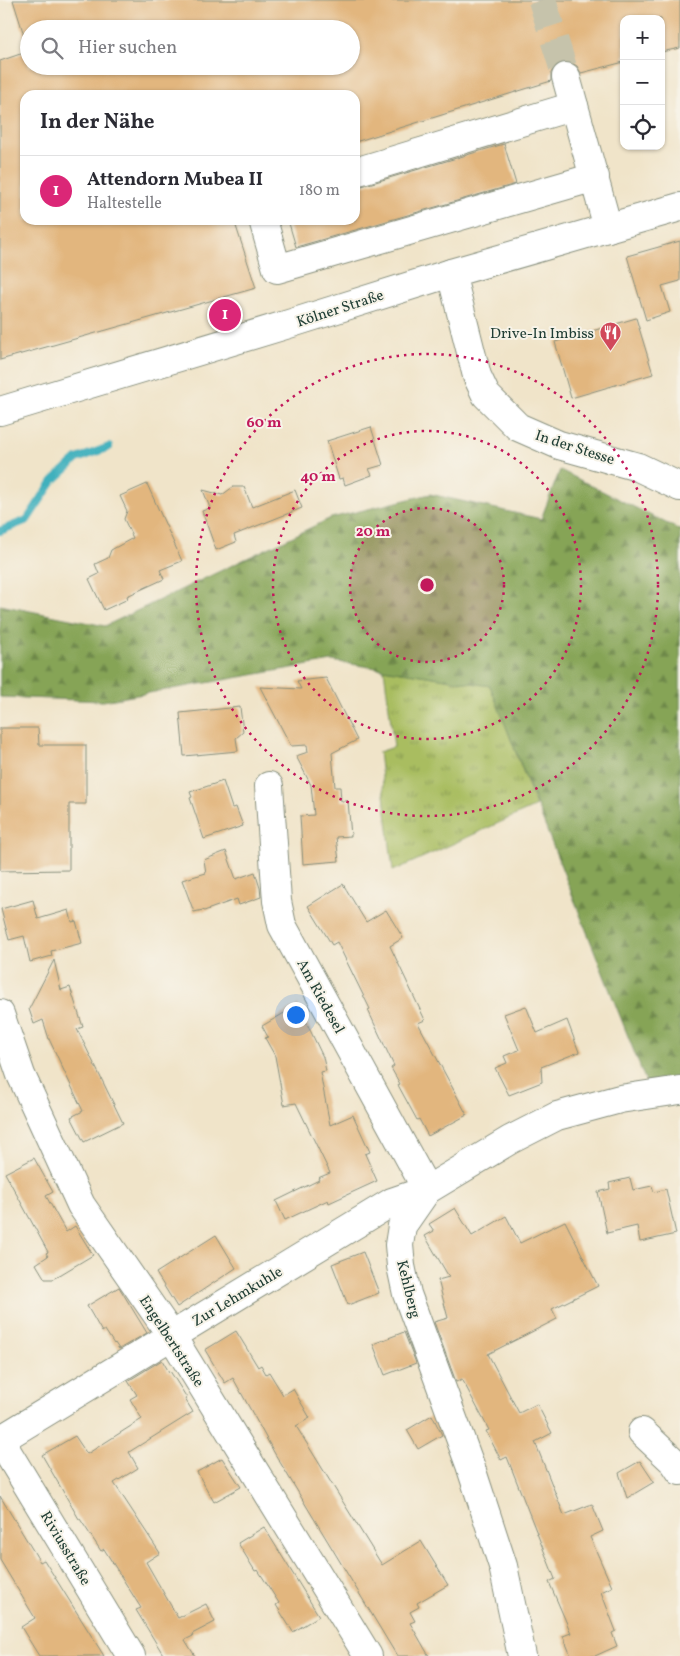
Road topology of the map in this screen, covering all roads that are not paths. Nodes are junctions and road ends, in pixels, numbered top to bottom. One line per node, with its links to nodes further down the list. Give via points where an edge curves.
1 (566, 76): 2 (street)
2 (574, 106): 3 (street); 4 (street)
3 (360, 170)
4 (595, 177): 6 (street, via 278,269); 7 (street)
5 (680, 207): 7 (street, Kölner Straße)
6 (265, 225)
7 (608, 228): 8 (street, Kölner Straße)
8 (451, 273): 9 (street, Kölner Straße); 10 (street, In der Stesse, via 477,376 486,395 518,427 559,444 638,467)
9 (0, 412)
10 (680, 487)
11 (268, 786): 14 (street, Am Riedesel, via 277,901 282,925)
12 (0, 1014): 15 (street, Engelbertstraße, via 21,1076 81,1205)
13 (680, 1090): 14 (street, Kehlberg, via 620,1099 557,1116)
14 (427, 1190): 15 (street, Zur Lehmkuhle, via 392,1202); 21 (street, Kehlberg, via 402,1226 399,1245 401,1266 407,1294 503,1566)
15 (171, 1336): 17 (street, Zur Lehmkuhle); 20 (street, Engelbertstraße)
16 (642, 1432): 18 (street)
17 (0, 1440): 19 (street, Riviusstraße)
18 (680, 1471)
19 (131, 1656)
20 (368, 1656)
21 (522, 1656)

